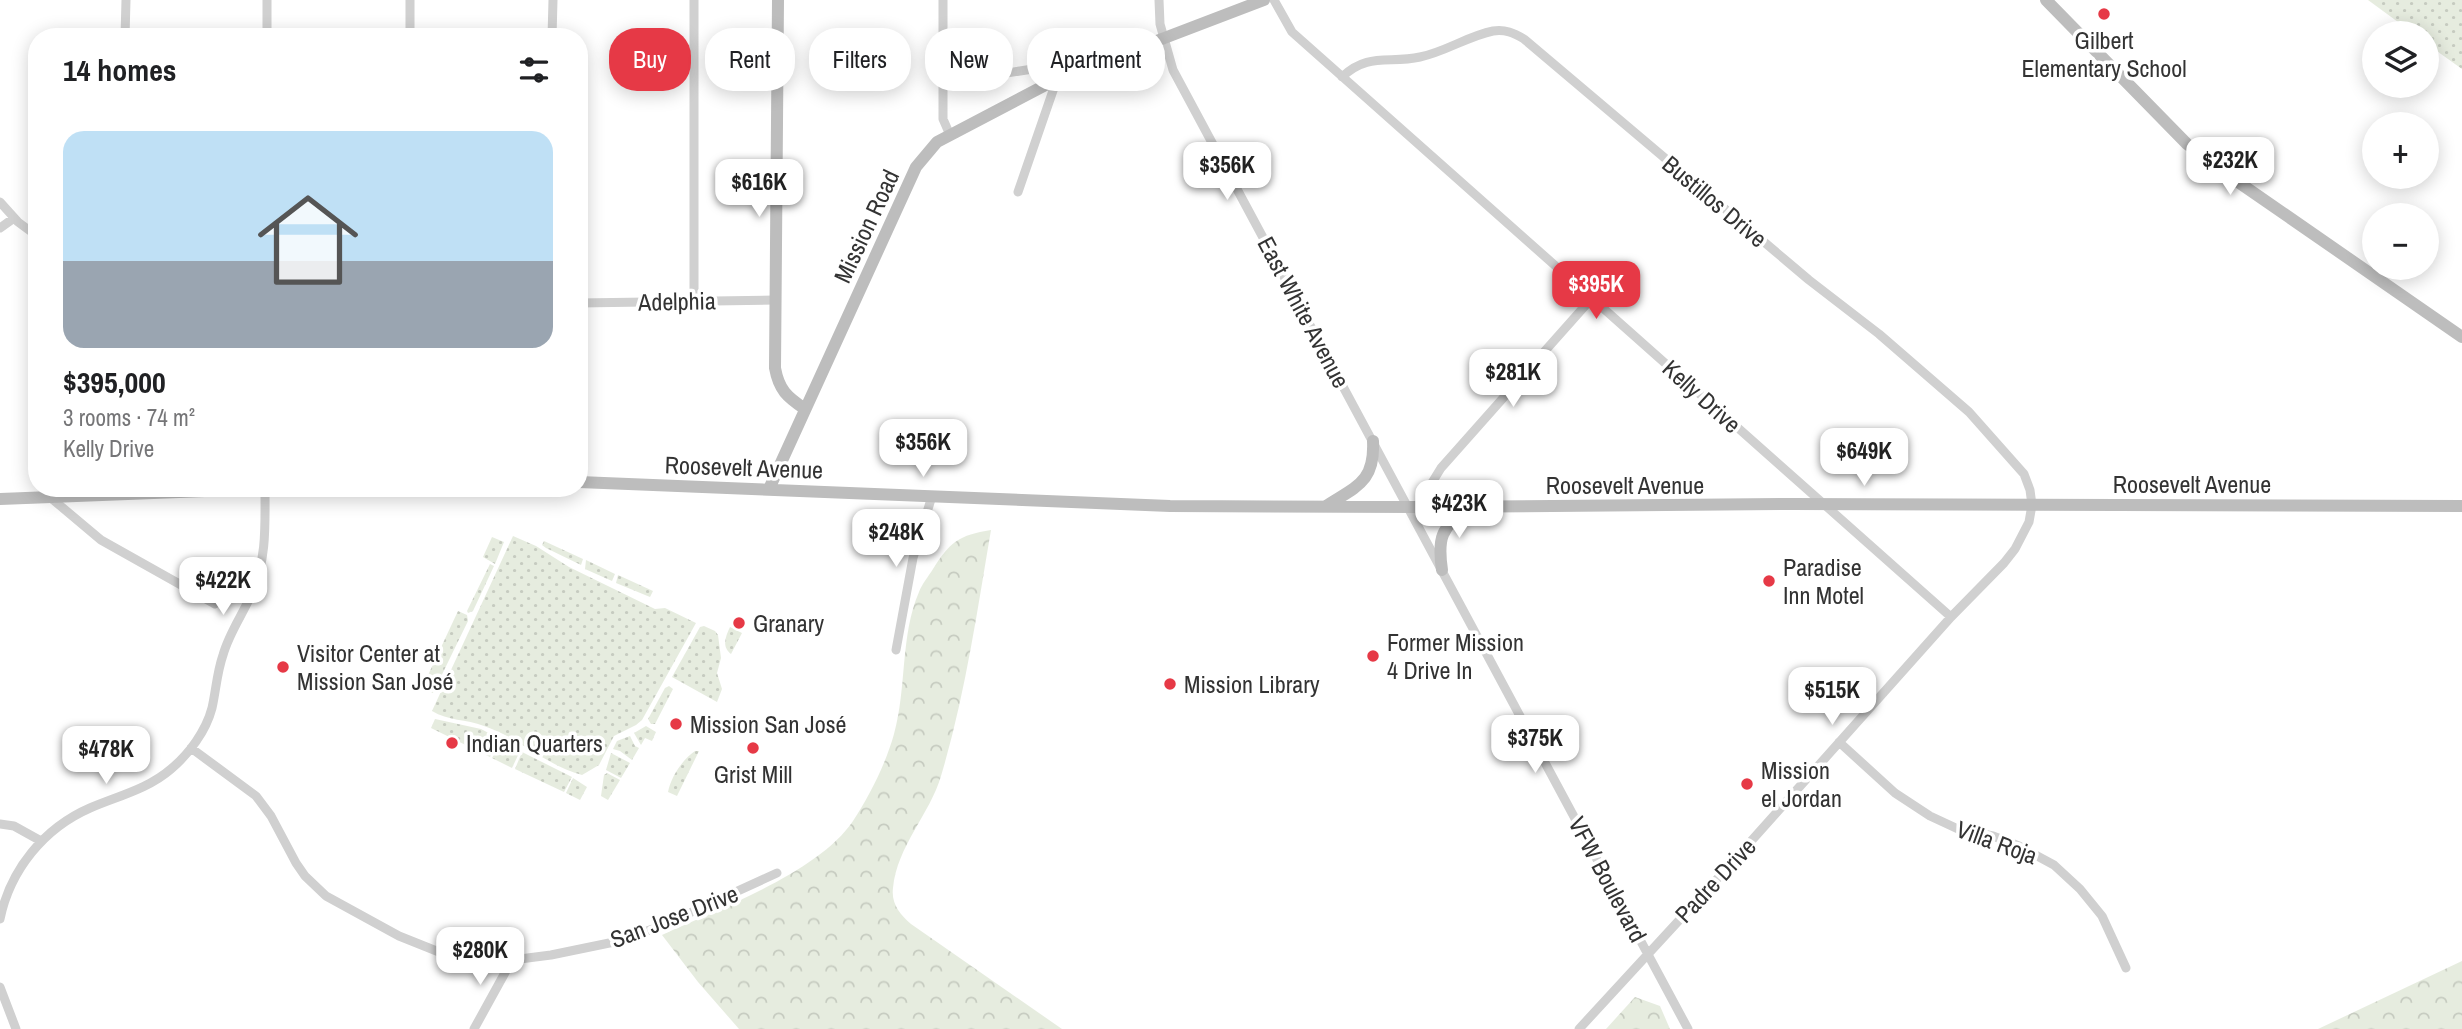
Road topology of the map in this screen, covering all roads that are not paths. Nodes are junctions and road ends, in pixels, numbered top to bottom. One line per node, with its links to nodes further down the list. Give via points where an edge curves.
1 (125, 0): 12 (street)
2 (267, 0): 13 (street)
3 (410, 0): 14 (street)
4 (553, 0): 15 (street)
5 (694, 0): 32 (street)
6 (778, 0): 31 (main road)
7 (943, 0): 16 (street)
8 (1159, 0): 17 (street, East White Avenue)
9 (1264, 0): 18 (main road, Mission Road)
10 (1274, 0): 20 (street, Kelly Drive, via 1292,32)
11 (2046, 0): 34 (main road, via 2176,135)
12 (125, 28)
13 (267, 28)
14 (410, 28)
15 (552, 28)
16 (943, 28)
17 (1161, 28)
18 (1165, 37)
19 (1165, 44): 36 (street, East White Avenue, via 1173,70)
20 (1342, 77): 30 (street, Kelly Drive); 45 (street, Bustillos Drive, via 1366,62 1417,58 1492,31 1524,39 1969,412 2024,474)
21 (943, 91): 24 (street, via 943,118)
22 (1035, 91): 24 (main road, Mission Road)
23 (1054, 91): 25 (street)
24 (950, 135): 35 (main road, Mission Road, via 937,142 916,167)
25 (1018, 192)
26 (0, 202): 27 (street)
27 (14, 218): 28 (street); 29 (street)
28 (0, 228)
29 (28, 229)
30 (1592, 298): 44 (street, Kelly Drive); 48 (street, via 1441,468)
31 (775, 300): 32 (street, Adelphia); 35 (main road, via 778,384 786,397)
32 (694, 301): 33 (street, Adelphia)
33 (588, 303)
34 (2462, 337)
35 (806, 409): 38 (main road, Mission Road)
36 (1373, 442): 47 (main road, via 1374,459 1366,479); 48 (street, East White Avenue)
37 (588, 482): 38 (main road, Roosevelt Avenue)
38 (769, 489): 39 (main road, Roosevelt Avenue)
39 (932, 496): 47 (main road, Roosevelt Avenue, via 1160,506); 53 (street, via 913,558)
40 (75, 497): 42 (main road)
41 (265, 497): 55 (street, via 258,575 226,646 211,710)
42 (51, 498): 43 (main road); 51 (street, via 101,540)
43 (0, 499)
44 (1823, 504): 45 (main road, Roosevelt Avenue); 49 (main road, Roosevelt Avenue); 52 (street, Kelly Drive)
45 (2032, 505): 46 (main road, Roosevelt Avenue); 52 (street, Padre Drive, via 2015,549)
46 (2462, 506)
47 (1325, 507): 48 (main road, Roosevelt Avenue)
48 (1413, 507): 49 (main road, Roosevelt Avenue); 50 (street, VFW Boulevard)
49 (1466, 507): 50 (main road, via 1440,541)
50 (1442, 570): 60 (street, VFW Boulevard)
51 (215, 604)
52 (1951, 617): 54 (street, Padre Drive)
53 (896, 650)
54 (1839, 742): 60 (street, Padre Drive); 62 (street, Villa Roja, via 1914,807 1958,829 1993,836 2054,864 2102,916)
55 (191, 748): 57 (street, via 162,776 76,815); 61 (street, San Jose Drive, via 256,796 305,876 333,900 433,952)
56 (0, 824): 57 (street, via 14,826)
57 (41, 841): 59 (street, via 14,879)
58 (777, 873): 61 (street, San Jose Drive, via 619,941)
59 (0, 919)
60 (1648, 953): 66 (street, Padre Drive); 67 (street, VFW Boulevard)
61 (512, 960): 65 (street)
62 (2126, 968)
63 (0, 987): 64 (street)
64 (16, 1029)
65 (474, 1029)
66 (1579, 1029)
67 (1688, 1029)

